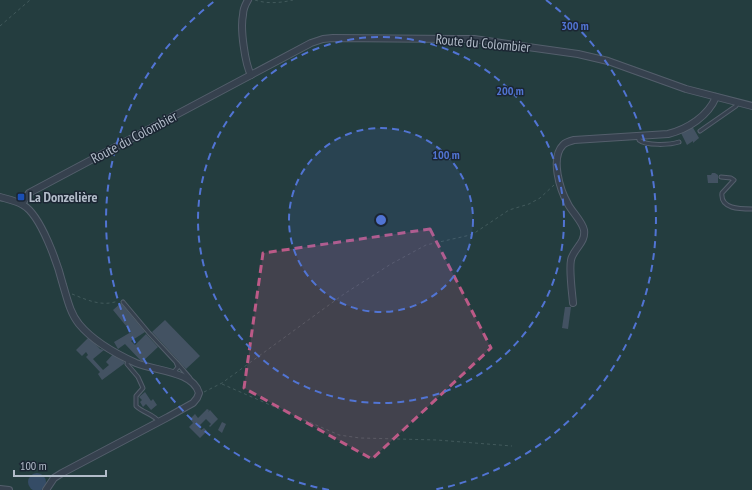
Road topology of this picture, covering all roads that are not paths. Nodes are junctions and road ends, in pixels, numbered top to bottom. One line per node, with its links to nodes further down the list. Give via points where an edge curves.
1 (248, 0): 2 (street, via 242,16 242,27)
2 (251, 75): 3 (street, Route du Colombier, via 323,39 455,39 578,54 608,61); 11 (street, Route du Colombier, via 29,193)
3 (716, 97): 4 (street, Route du Colombier); 7 (street, via 710,107 688,127 668,134)
4 (738, 102): 5 (street, Route du Colombier); 6 (lane)
5 (752, 106)
6 (700, 131)
7 (638, 136): 8 (lane, via 644,143); 14 (street, via 574,140 562,146 559,152 557,159 562,193 584,229 583,241 571,259)
8 (680, 142)
9 (722, 177): 12 (lane, via 734,180 722,193 724,203 735,208)
10 (0, 197): 11 (street)
11 (22, 204): 15 (street, via 30,212 51,248 73,315 79,324 101,343)
12 (752, 209)
13 (123, 302): 16 (lane)
14 (573, 303)
15 (128, 359): 17 (street); 19 (lane, via 127,364 143,388 136,396 136,406)
16 (176, 362): 17 (lane, via 178,367); 18 (lane)
17 (173, 373): 18 (street)
18 (194, 383): 19 (street, via 198,388 197,398)
19 (159, 422): 22 (street, via 62,473 54,478)
20 (0, 488): 21 (street)
21 (9, 490)
22 (46, 490)

